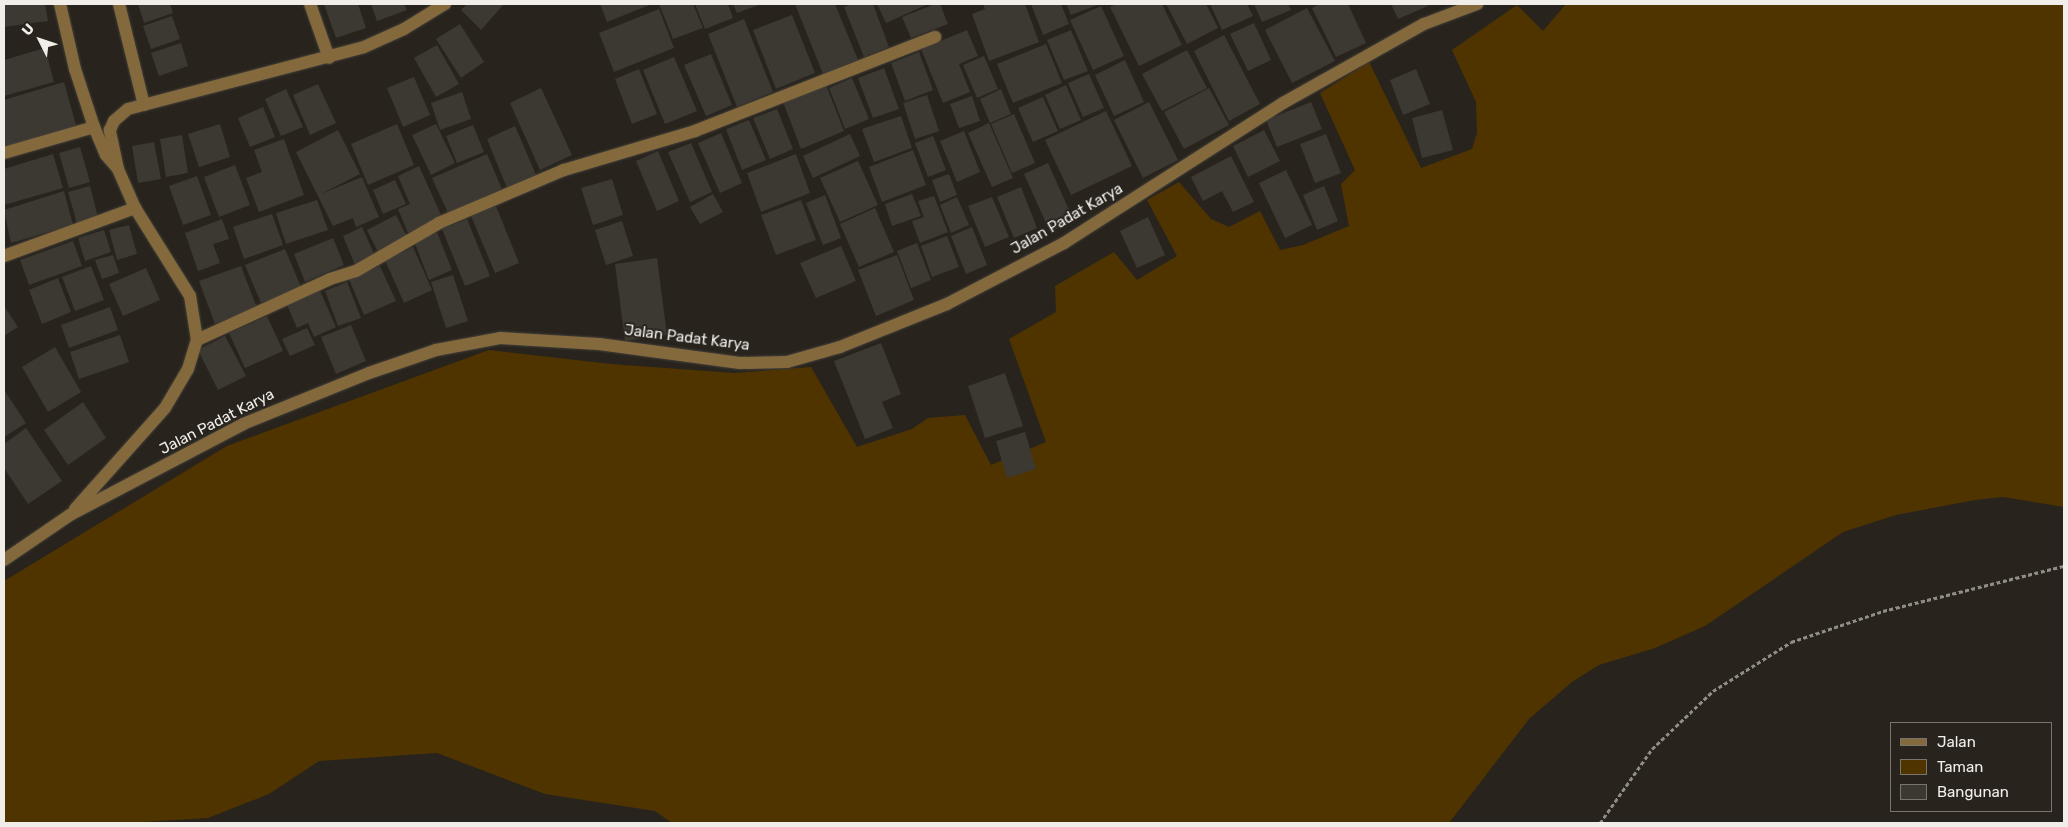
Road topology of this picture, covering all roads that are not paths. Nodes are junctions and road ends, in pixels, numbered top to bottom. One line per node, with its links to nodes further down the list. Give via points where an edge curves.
1 (60, 4): 9 (street, via 74,69)
2 (119, 4): 8 (street)
3 (310, 4): 7 (street)
4 (445, 4): 7 (street, via 404,29)
5 (1477, 4): 15 (street, Jalan Padat Karya, via 1424,24 1283,103 1064,243 947,304 840,347 787,362 740,363 599,344 500,338 436,350 264,414)
6 (935, 37): 14 (street, via 695,131 555,174 439,223 356,272 330,279)
7 (329, 58): 8 (street)
8 (144, 105): 11 (street, via 128,109 114,121 110,130)
9 (94, 127): 10 (street); 11 (street, via 106,155)
10 (4, 152)
11 (118, 169): 12 (street)
12 (135, 208): 13 (street); 14 (street, via 190,296)
13 (4, 256)
14 (197, 340): 15 (street, via 188,369 165,408)
15 (70, 515): 16 (street, Jalan Padat Karya)
16 (4, 560)

